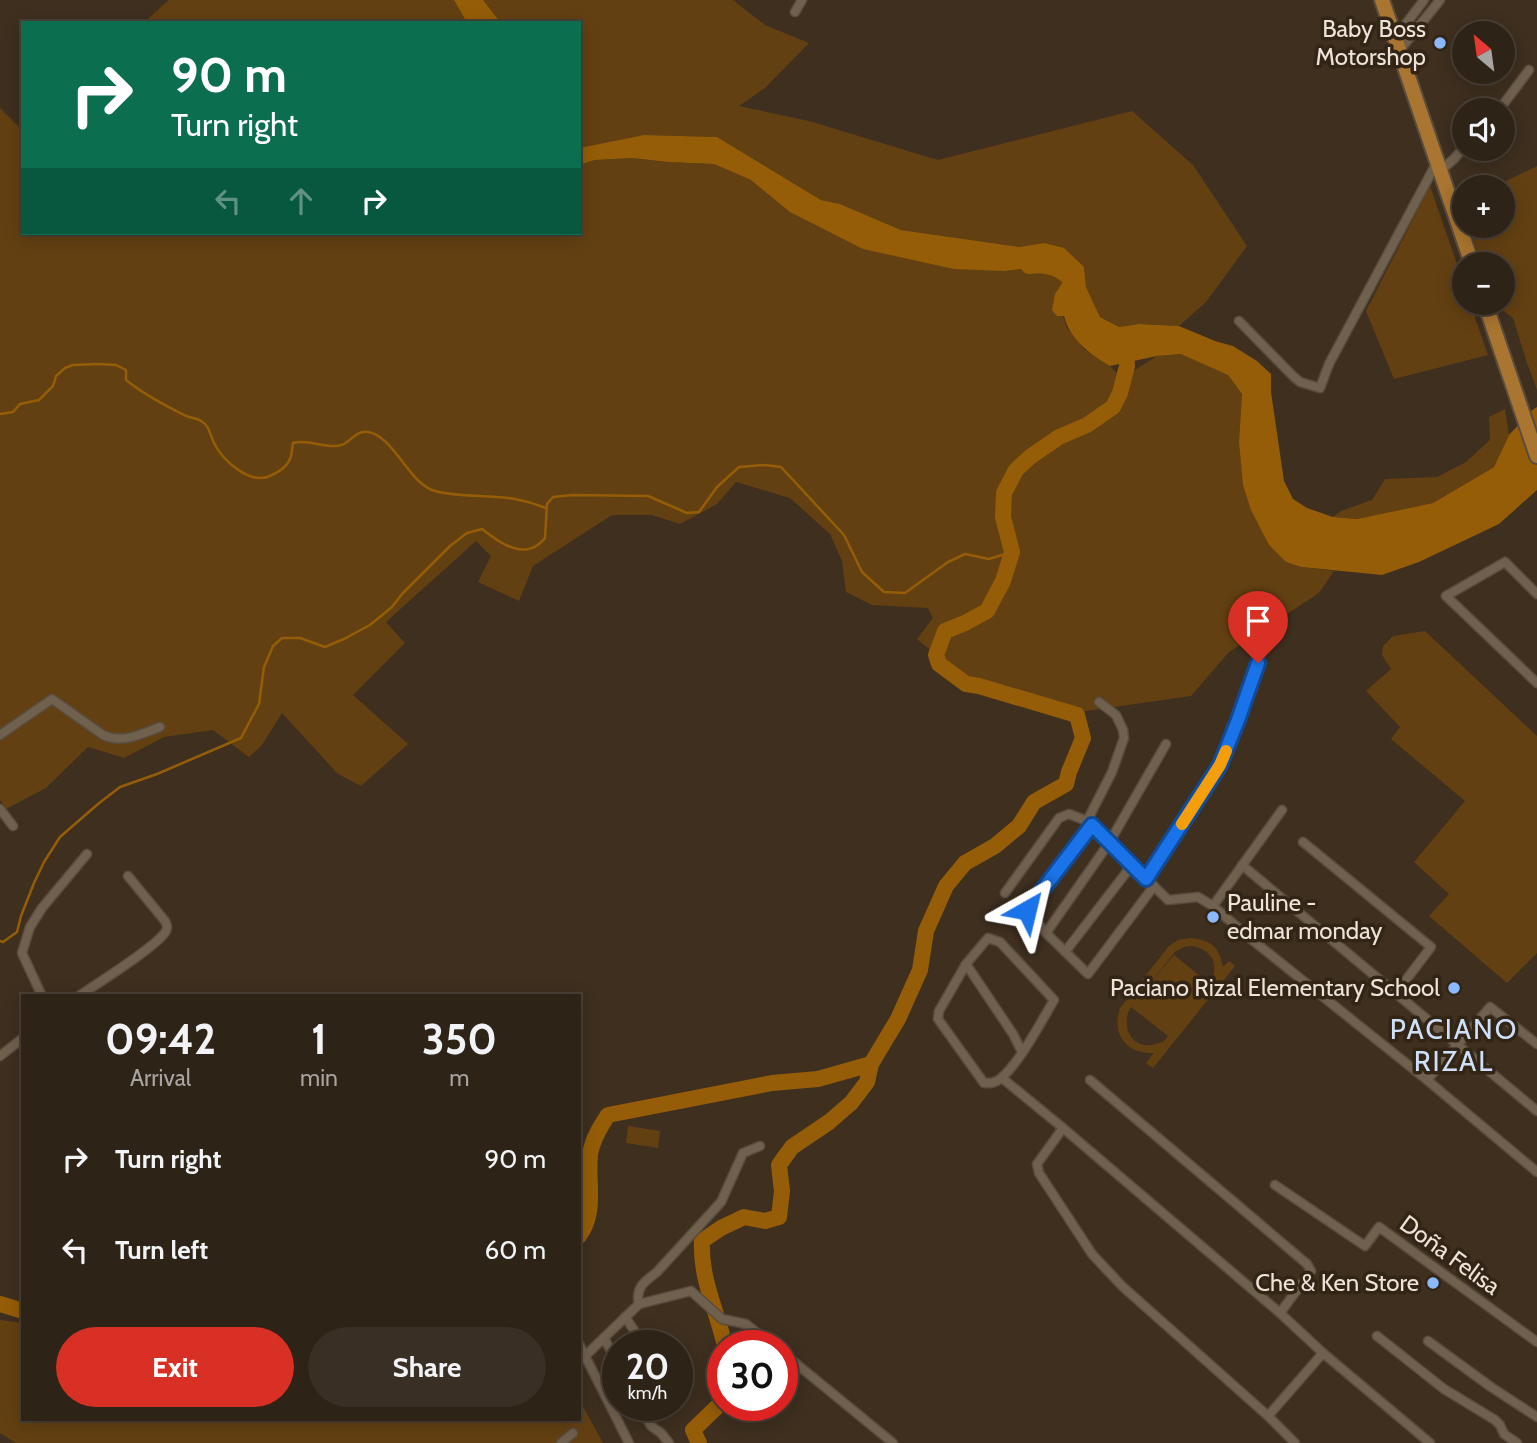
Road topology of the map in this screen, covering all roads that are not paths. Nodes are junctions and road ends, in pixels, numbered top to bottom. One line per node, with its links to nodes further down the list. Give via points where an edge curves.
1 (802, 0): 5 (street)
2 (1382, 0): 6 (highway)
3 (1424, 0): 6 (street)
4 (1440, 0): 6 (street)
5 (795, 12)
6 (1397, 45): 10 (highway)
7 (1529, 70): 8 (street)
8 (1508, 98)
9 (1453, 161): 10 (street)
10 (1438, 166): 11 (highway); 13 (street, via 1320,388 1300,382)
11 (1468, 252)
12 (1489, 315): 14 (highway)
13 (1239, 321)
14 (1537, 456)
15 (1537, 594): 17 (street, via 1505,562 1446,596)
16 (1261, 652): 32 (street, via 1220,765)
17 (1537, 683)
18 (1099, 702): 24 (street, via 1116,715 1124,738)
19 (160, 727): 20 (street, via 112,739 52,699)
20 (0, 735)
21 (1166, 744): 27 (street)
22 (0, 809): 25 (street)
23 (1282, 810): 30 (street)
24 (1089, 823): 27 (street); 34 (street, via 1069,814 1059,818); 36 (street, via 1027,910)
25 (13, 825)
26 (1303, 842): 39 (street, via 1431,947)
27 (1109, 844): 29 (street); 36 (street)
28 (87, 855): 40 (street, via 30,927 22,953)
29 (1132, 865): 32 (street); 37 (street)
30 (1242, 865): 35 (street); 39 (street)
31 (128, 876): 41 (street, via 165,921 165,932)
32 (1146, 879): 33 (street)
33 (1154, 886): 35 (street, via 1168,900 1198,897); 37 (street, via 1088,974)
34 (1005, 893)
35 (1213, 906): 49 (street)
36 (1046, 933): 37 (street)
37 (1065, 952)
38 (966, 964): 45 (street); 45 (street, via 988,938 1000,942 1054,1000); 47 (street, via 938,1019 984,1083)
39 (1396, 993): 44 (street)
40 (40, 994)
41 (82, 994)
42 (21, 1040): 46 (street)
43 (1537, 1044): 44 (street, via 1490,1007)
44 (1458, 1045): 49 (street); 50 (street)
45 (1022, 1052): 47 (street)
46 (0, 1056)
47 (1002, 1078): 51 (street)
48 (1090, 1080): 56 (street, via 1307,1264 1311,1271)
49 (1427, 1080): 53 (street)
50 (1537, 1111)
51 (1063, 1128): 56 (street); 69 (street, via 1037,1164 1092,1254)
52 (760, 1146): 55 (street, via 743,1153 721,1202 639,1288)
53 (1537, 1172)
54 (1275, 1185): 64 (street, Doña Felisa, via 1365,1246 1379,1227)
55 (639, 1304): 57 (street); 60 (street, via 691,1291 722,1319)
56 (1280, 1313): 66 (street)
57 (625, 1317): 58 (street); 59 (street)
58 (612, 1330)
59 (634, 1330)
60 (754, 1330)
61 (1377, 1336): 79 (street, via 1444,1389 1495,1420)
62 (602, 1340): 67 (street)
63 (1428, 1341): 70 (street)
64 (1537, 1342)
65 (581, 1348): 67 (street)
66 (1323, 1353): 69 (street); 78 (street)
67 (585, 1356): 74 (street)
68 (798, 1365): 76 (street)
69 (1268, 1416): 77 (street)
70 (1537, 1418)
71 (648, 1421): 75 (street)
72 (573, 1433): 73 (street)
73 (561, 1443)
74 (629, 1443)
75 (669, 1443)
76 (893, 1443)
77 (1295, 1443)
78 (1430, 1443)
79 (1517, 1443)

